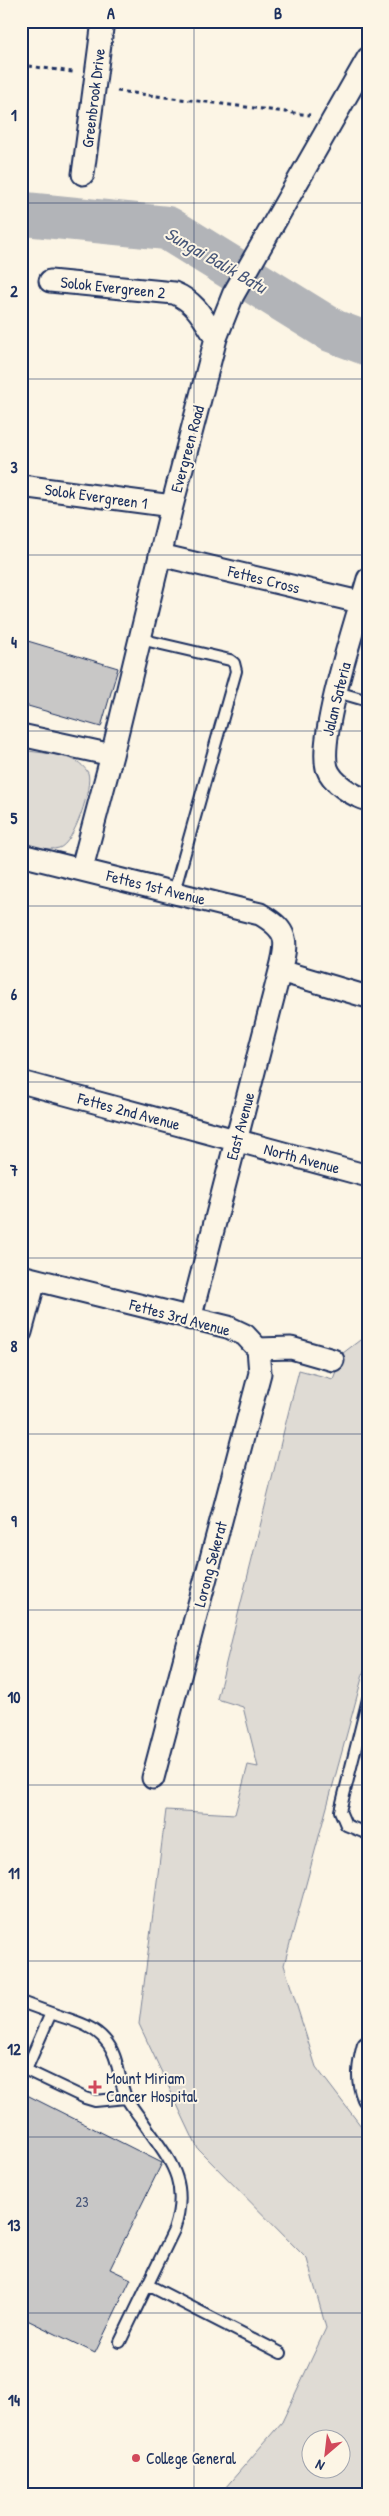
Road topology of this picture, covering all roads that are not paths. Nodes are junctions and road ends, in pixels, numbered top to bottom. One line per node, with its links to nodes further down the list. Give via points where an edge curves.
1 (103, 21): 3 (street, Greenbrook Drive)
2 (368, 58): 5 (street, Evergreen Road, via 253,258 233,295)
3 (83, 174)
4 (50, 281): 5 (street, Solok Evergreen 2, via 174,293 188,299)
5 (216, 338): 7 (street, Evergreen Road)
6 (21, 486): 7 (street, Solok Evergreen 1)
7 (172, 506): 8 (street, Evergreen Road)
8 (160, 554): 10 (street, Fettes Cross); 11 (street, Evergreen Road)
9 (368, 579): 10 (street, Jalan Sateria)
10 (364, 604): 12 (street, Jalan Sateria)
11 (140, 639): 15 (street, Evergreen Road); 19 (lane, via 230,660 236,671)
12 (337, 692): 13 (lane); 16 (street, Jalan Sateria, via 324,748 328,770 340,785)
13 (368, 701)
14 (21, 735): 15 (street)
15 (112, 755): 18 (street, Evergreen Road)
16 (368, 800)
17 (21, 855): 18 (street, Fettes 1st Avenue)
18 (82, 868): 19 (street, Fettes 1st Avenue)
19 (174, 892): 20 (street, Fettes 1st Avenue, via 260,914 275,922)
20 (284, 934): 21 (street, East Avenue, via 286,945)
21 (280, 971): 22 (street); 24 (street, East Avenue)
22 (368, 997)
23 (21, 1082): 24 (street, Fettes 2nd Avenue)
24 (237, 1140): 25 (street, North Avenue); 27 (street, East Avenue)
25 (368, 1176)
26 (28, 1278): 27 (street, Fettes 3rd Avenue); 28 (street)
27 (190, 1319): 29 (street, Fettes 3rd Avenue, via 228,1327 245,1335)
28 (21, 1332)
29 (258, 1349): 30 (street, via 291,1348); 32 (street, Lorong Sekerat, via 260,1373)
30 (333, 1360)
31 (368, 1699): 33 (lane, via 340,1811 346,1825)
32 (153, 1778)
33 (368, 1834)
34 (21, 2002): 35 (lane)
35 (51, 2013): 37 (lane); 39 (lane, via 95,2030 107,2041)
36 (368, 2047): 38 (street, via 362,2070)
37 (24, 2069): 39 (lane, via 95,2101)
38 (368, 2097)
39 (126, 2098): 40 (lane, via 176,2171 179,2187 179,2214)
40 (148, 2285): 41 (lane); 42 (lane)
41 (120, 2342)
42 (281, 2353)

